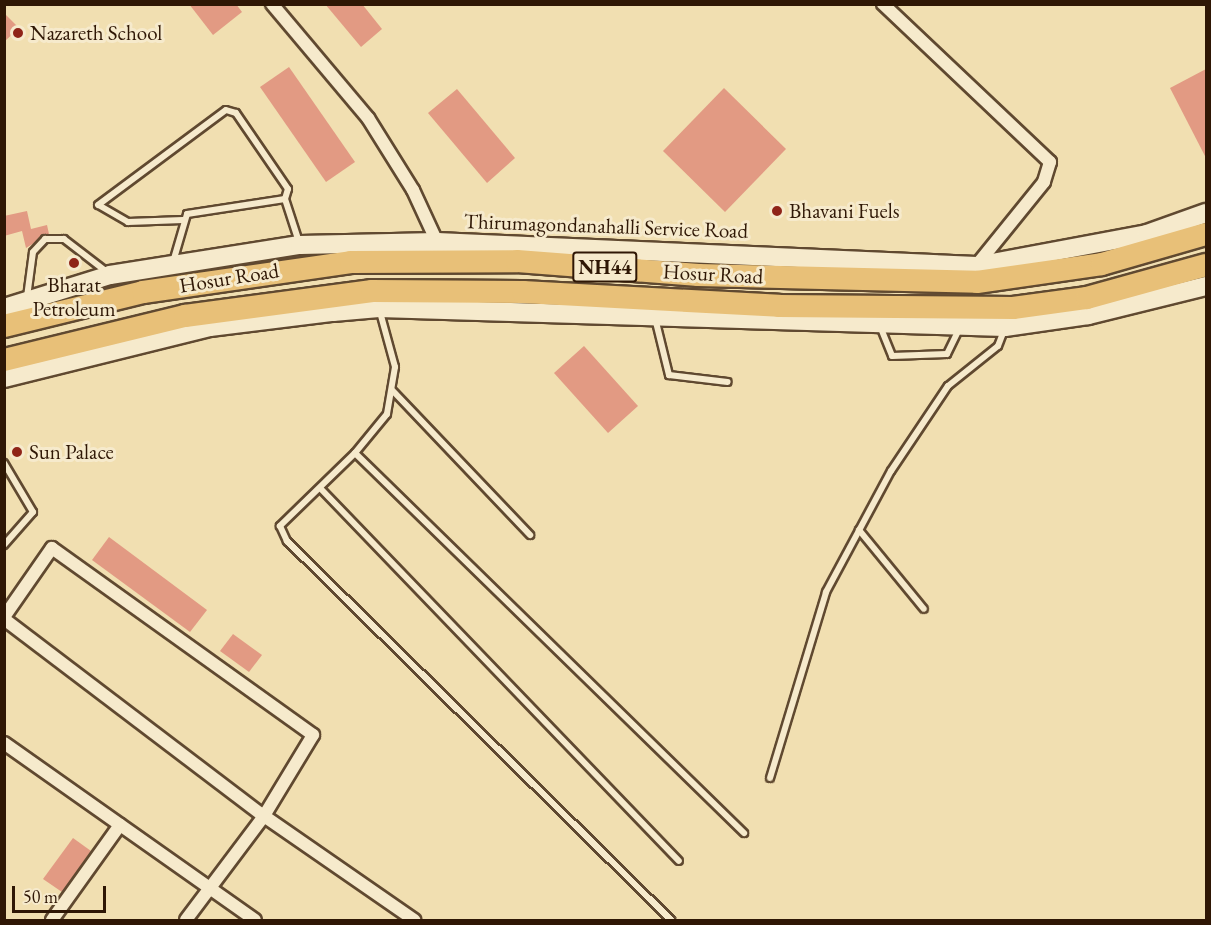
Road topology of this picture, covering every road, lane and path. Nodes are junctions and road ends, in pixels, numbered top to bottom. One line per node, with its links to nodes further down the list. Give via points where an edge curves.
1 (272, 4): 7 (street, via 368,118)
2 (883, 4): 11 (street, via 1050,162 1044,182)
3 (285, 199): 5 (lane, via 188,214); 5 (lane, via 288,189 236,112 226,110 98,204 128,222); 8 (lane)
4 (1206, 213): 11 (street, Thirumagondanahalli Service Road, via 1147,234)
5 (183, 219): 9 (lane)
6 (1206, 234): 18 (highway, Hosur Road / NH44, via 1102,264 977,282 698,275 517,261 351,262 143,292)
7 (437, 242): 8 (street, Thirumagondanahalli Service Road); 11 (street, Thirumagondanahalli Service Road)
8 (300, 245): 9 (street, Thirumagondanahalli Service Road)
9 (172, 265): 12 (street, Thirumagondanahalli Service Road)
10 (1206, 265): 22 (highway, Hosur Road / NH44, via 1087,298 1013,308 779,306 426,289 326,295 139,326)
11 (976, 266)
12 (110, 274): 14 (street, Thirumagondanahalli Service Road); 14 (lane, via 64,239 45,239 33,252)
13 (1206, 286): 21 (street, via 1088,315)
14 (27, 301): 15 (street, Thirumagondanahalli Service Road)
15 (4, 308)
16 (379, 308): 17 (street); 23 (street, via 210,327); 25 (lane, via 395,367)
17 (655, 317): 19 (street); 24 (lane, via 669,375)
18 (4, 326)
19 (880, 326): 20 (street); 20 (lane, via 892,356 947,354)
20 (960, 326): 21 (street)
21 (1005, 327): 29 (lane, via 998,346 948,386 891,471)
22 (4, 360)
23 (4, 378)
24 (728, 382)
25 (393, 391): 26 (lane, via 387,414); 30 (lane)
26 (355, 453): 28 (lane); 38 (lane)
27 (4, 463): 31 (lane, via 33,512)
28 (321, 489): 39 (lane); 45 (lane, via 280,526 287,541)
29 (859, 530): 32 (lane); 35 (lane, via 826,592)
30 (530, 535)
31 (4, 544)
32 (924, 609)
33 (4, 618): 36 (street); 36 (street, via 52,548 313,735)
34 (4, 743): 37 (street)
35 (770, 778)
36 (264, 816): 40 (street); 44 (street)
37 (120, 825): 40 (street); 41 (street)
38 (744, 833)
39 (679, 861)
40 (211, 889): 42 (street); 43 (street)
41 (52, 921)
42 (186, 921)
43 (255, 921)
44 (414, 921)
45 (671, 921)

